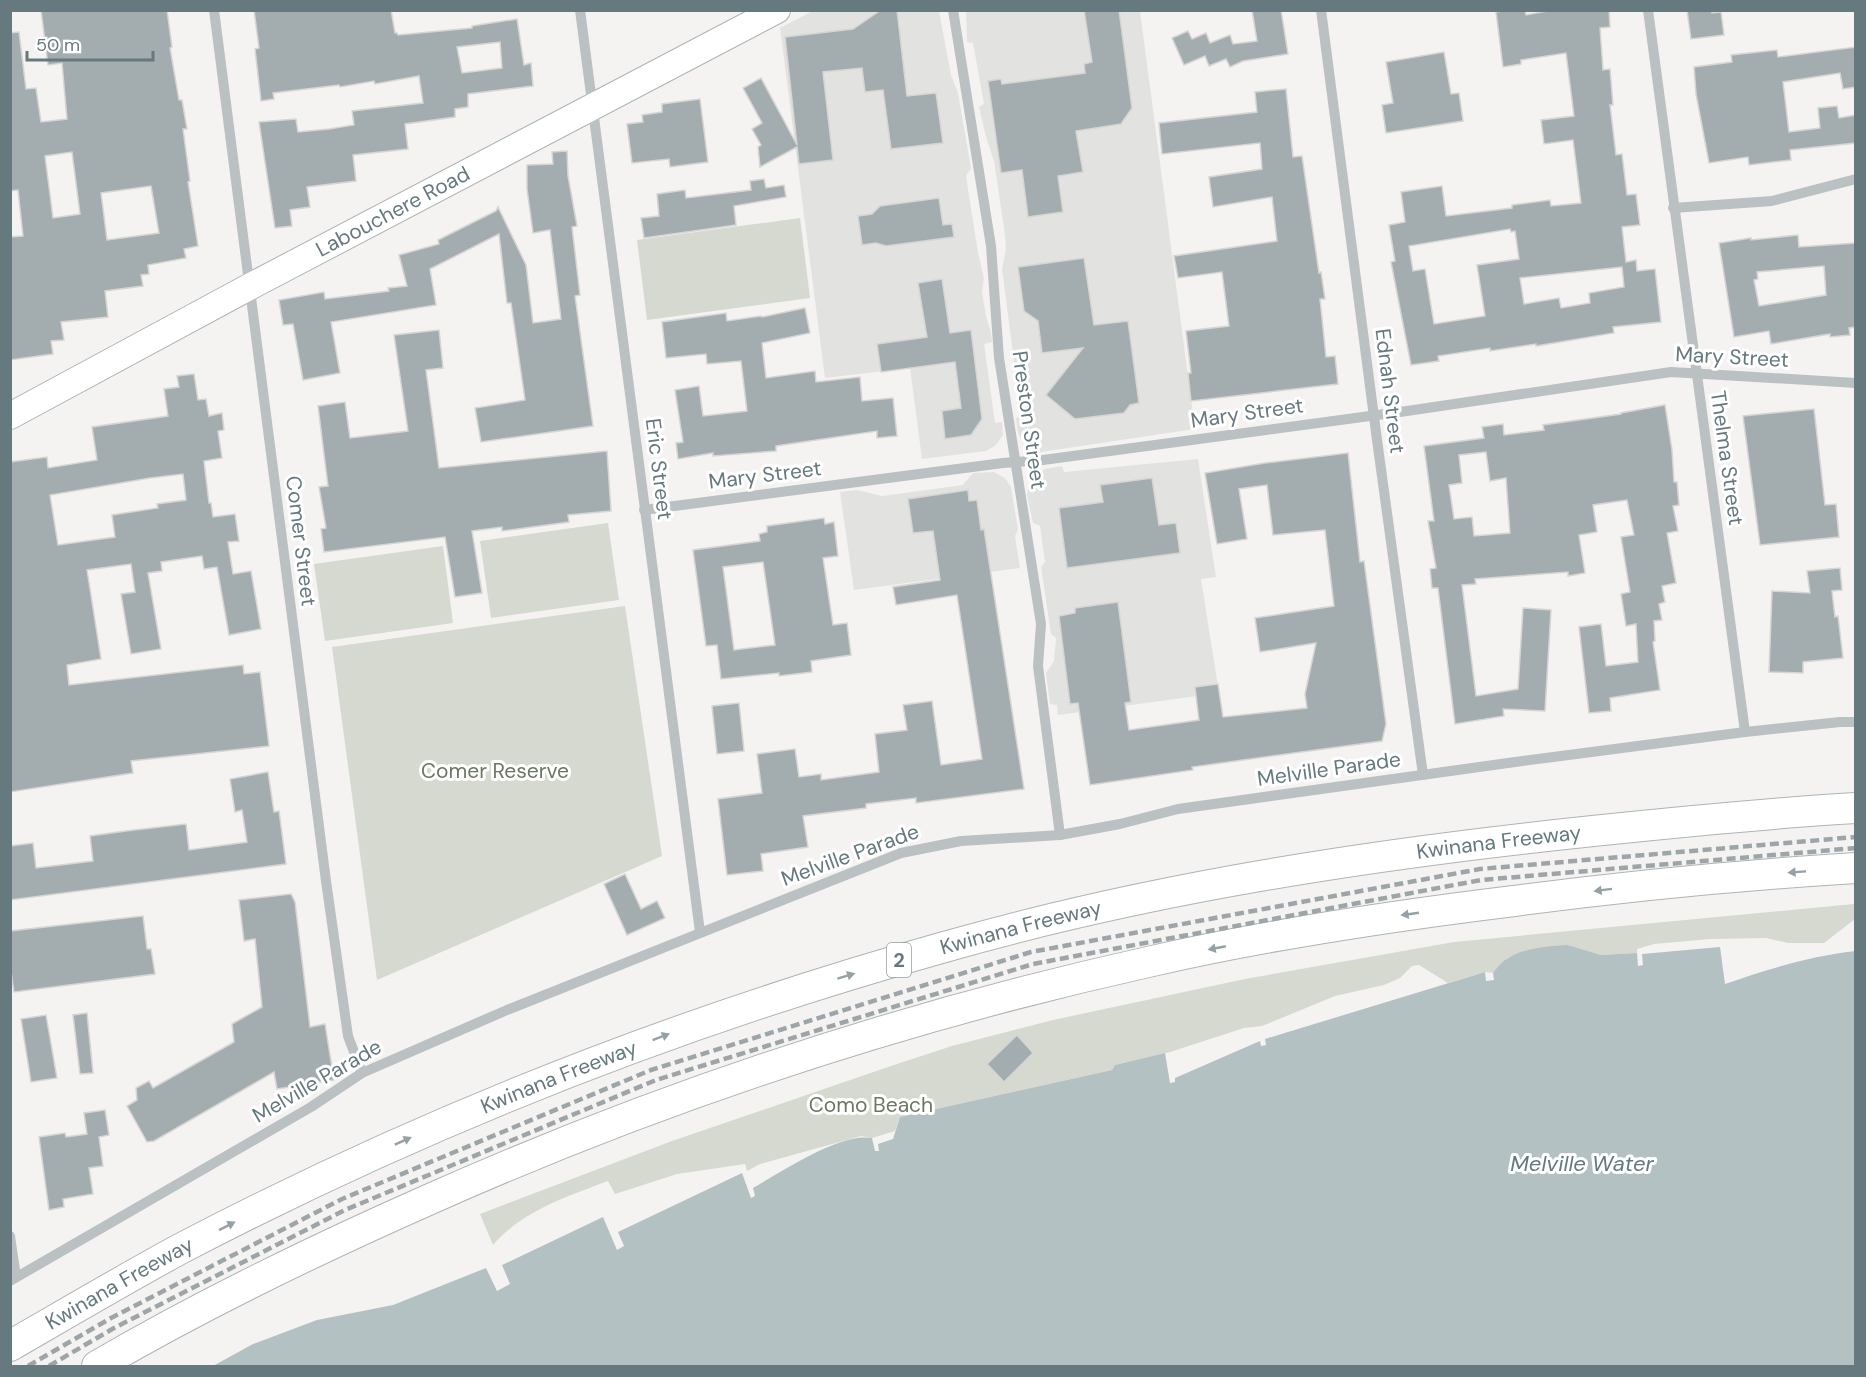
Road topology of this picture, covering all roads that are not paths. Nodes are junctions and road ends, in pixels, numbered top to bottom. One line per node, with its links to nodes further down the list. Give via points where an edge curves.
1 (214, 10): 10 (street, Comer Street)
2 (580, 10): 7 (street, Eric Street)
3 (777, 10): 7 (main road, Labouchere Road)
4 (952, 10): 15 (street, Preston Street, via 991,249 999,358)
5 (1321, 10): 14 (street, Ednah Street)
6 (1648, 10): 9 (street, Thelma Street)
7 (593, 105): 10 (main road, Labouchere Road); 16 (street, Eric Street)
8 (1856, 179): 9 (street, via 1772,201)
9 (1674, 208): 11 (street, Thelma Street)
10 (251, 286): 13 (main road, Labouchere Road); 24 (street, Comer Street, via 327,892 348,1036)
11 (1695, 373): 12 (street, Mary Street); 14 (street, Mary Street, via 1671,372); 18 (street, Thelma Street)
12 (1856, 383)
13 (10, 416)
14 (1373, 416): 15 (street, Mary Street); 19 (street, Ednah Street)
15 (1014, 463): 16 (street, Mary Street); 21 (street, Preston Street, via 1041,624 1038,666)
16 (644, 510): 23 (street, Eric Street)
17 (1856, 722): 18 (street, Melville Parade)
18 (1745, 732): 19 (street, Melville Parade)
19 (1423, 775): 21 (street, Melville Parade, via 1178,809)
20 (1856, 808): 27 (highway, Kwinana Freeway / 2, one-way to 20, via 178,1250 259,1209 499,1099 686,1028 945,946 1131,901 1368,858 1486,842)
21 (1060, 835): 23 (street, Melville Parade, via 961,841 901,853)
22 (1856, 868): 28 (highway, one-way to 28, via 1605,889 1378,918 1152,961 949,1011 653,1107 508,1164 343,1237)
23 (700, 932): 24 (street, Melville Parade)
24 (362, 1073): 26 (street, Melville Parade, via 311,1107)
25 (10, 1236): 26 (street)
26 (13, 1279)
27 (10, 1346)
28 (97, 1366)

